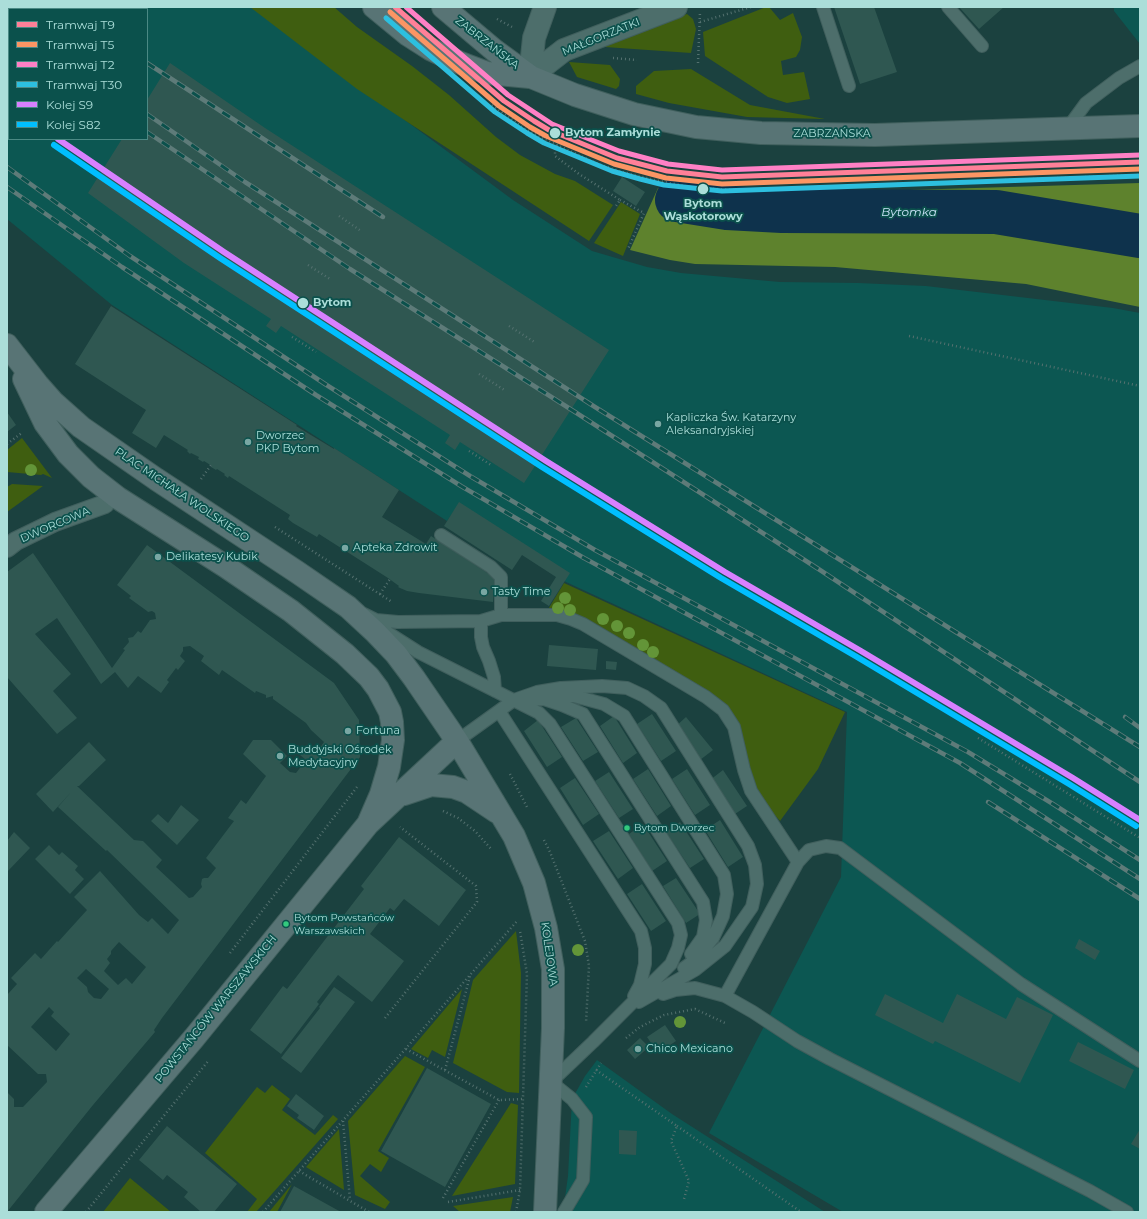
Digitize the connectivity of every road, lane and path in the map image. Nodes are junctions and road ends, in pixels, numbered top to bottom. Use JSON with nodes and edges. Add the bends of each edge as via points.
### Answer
{"nodes":[{"id":1,"x":374,"y":7,"type":"edge"},
{"id":2,"x":443,"y":7,"type":"edge"},
{"id":3,"x":545,"y":7,"type":"edge"},
{"id":4,"x":676,"y":7,"type":"edge"},
{"id":5,"x":700,"y":7,"type":"edge"},
{"id":6,"x":751,"y":7,"type":"edge"},
{"id":7,"x":823,"y":7,"type":"edge"},
{"id":8,"x":948,"y":7,"type":"edge"},
{"id":9,"x":700,"y":22,"type":"junction"},
{"id":10,"x":982,"y":46,"type":"dead end"},
{"id":11,"x":698,"y":63,"type":"dead end"},
{"id":12,"x":1140,"y":66,"type":"edge"},
{"id":13,"x":532,"y":77,"type":"junction"},
{"id":14,"x":849,"y":86,"type":"dead end"},
{"id":15,"x":492,"y":105,"type":"dead end"},
{"id":16,"x":1140,"y":126,"type":"edge"},
{"id":17,"x":1068,"y":129,"type":"junction"},
{"id":18,"x":557,"y":145,"type":"junction"},
{"id":19,"x":1140,"y":175,"type":"edge"},
{"id":20,"x":620,"y":200,"type":"junction"},
{"id":21,"x":616,"y":206,"type":"dead end"},
{"id":22,"x":339,"y":216,"type":"dead end"},
{"id":23,"x":361,"y":231,"type":"dead end"},
{"id":24,"x":628,"y":250,"type":"dead end"},
{"id":25,"x":308,"y":265,"type":"dead end"},
{"id":26,"x":330,"y":279,"type":"dead end"},
{"id":27,"x":509,"y":326,"type":"dead end"},
{"id":28,"x":910,"y":336,"type":"dead end"},
{"id":29,"x":292,"y":337,"type":"dead end"},
{"id":30,"x":536,"y":343,"type":"dead end"},
{"id":31,"x":8,"y":346,"type":"edge"},
{"id":32,"x":316,"y":352,"type":"dead end"},
{"id":33,"x":479,"y":374,"type":"dead end"},
{"id":34,"x":1140,"y":386,"type":"edge"},
{"id":35,"x":506,"y":391,"type":"dead end"},
{"id":36,"x":18,"y":436,"type":"dead end"},
{"id":37,"x":7,"y":444,"type":"edge"},
{"id":38,"x":469,"y":451,"type":"dead end"},
{"id":39,"x":211,"y":465,"type":"dead end"},
{"id":40,"x":491,"y":465,"type":"dead end"},
{"id":41,"x":207,"y":484,"type":"dead end"},
{"id":42,"x":105,"y":504,"type":"dead end"},
{"id":43,"x":274,"y":526,"type":"dead end"},
{"id":44,"x":441,"y":535,"type":"dead end"},
{"id":45,"x":7,"y":548,"type":"edge"},
{"id":46,"x":390,"y":579,"type":"dead end"},
{"id":47,"x":380,"y":594,"type":"junction"},
{"id":48,"x":348,"y":608,"type":"junction"},
{"id":49,"x":500,"y":615,"type":"junction"},
{"id":50,"x":481,"y":621,"type":"junction"},
{"id":51,"x":420,"y":622,"type":"junction"},
{"id":52,"x":495,"y":691,"type":"junction"},
{"id":53,"x":514,"y":700,"type":"junction"},
{"id":54,"x":499,"y":711,"type":"junction"},
{"id":55,"x":978,"y":738,"type":"dead end"},
{"id":56,"x":457,"y":741,"type":"junction"},
{"id":57,"x":358,"y":785,"type":"dead end"},
{"id":58,"x":397,"y":797,"type":"junction"},
{"id":59,"x":442,"y":810,"type":"dead end"},
{"id":60,"x":503,"y":817,"type":"junction"},
{"id":61,"x":403,"y":821,"type":"dead end"},
{"id":62,"x":368,"y":824,"type":"junction"},
{"id":63,"x":1140,"y":838,"type":"edge"},
{"id":64,"x":494,"y":854,"type":"dead end"},
{"id":65,"x":798,"y":862,"type":"junction"},
{"id":66,"x":516,"y":913,"type":"dead end"},
{"id":67,"x":518,"y":920,"type":"junction"},
{"id":68,"x":229,"y":954,"type":"dead end"},
{"id":69,"x":470,"y":976,"type":"junction"},
{"id":70,"x":725,"y":996,"type":"junction"},
{"id":71,"x":626,"y":1009,"type":"junction"},
{"id":72,"x":386,"y":1018,"type":"dead end"},
{"id":73,"x":725,"y":1023,"type":"dead end"},
{"id":74,"x":623,"y":1040,"type":"dead end"},
{"id":75,"x":406,"y":1049,"type":"junction"},
{"id":76,"x":212,"y":1056,"type":"dead end"},
{"id":77,"x":1140,"y":1061,"type":"edge"},
{"id":78,"x":445,"y":1070,"type":"junction"},
{"id":79,"x":596,"y":1070,"type":"dead end"},
{"id":80,"x":551,"y":1082,"type":"junction"},
{"id":81,"x":524,"y":1099,"type":"junction"},
{"id":82,"x":499,"y":1100,"type":"junction"},
{"id":83,"x":343,"y":1121,"type":"junction"},
{"id":84,"x":677,"y":1126,"type":"junction"},
{"id":85,"x":299,"y":1171,"type":"junction"},
{"id":86,"x":520,"y":1190,"type":"junction"},
{"id":87,"x":443,"y":1198,"type":"dead end"},
{"id":88,"x":684,"y":1199,"type":"dead end"},
{"id":89,"x":350,"y":1201,"type":"junction"},
{"id":90,"x":448,"y":1202,"type":"dead end"},
{"id":91,"x":46,"y":1212,"type":"edge"},
{"id":92,"x":86,"y":1212,"type":"edge"},
{"id":93,"x":263,"y":1212,"type":"edge"},
{"id":94,"x":369,"y":1212,"type":"edge"},
{"id":95,"x":516,"y":1212,"type":"edge"},
{"id":96,"x":545,"y":1212,"type":"edge"},
{"id":97,"x":564,"y":1212,"type":"edge"},
{"id":98,"x":802,"y":1212,"type":"edge"},
{"id":99,"x":1127,"y":1212,"type":"edge"}],
"edges":[{"from":1,"to":13,"type":"main road","name":"ZABRZAŃSKA","via":[[408,35],[458,62],[487,73]]},
{"from":2,"to":13,"type":"main road","name":"ZABRZAŃSKA","via":[[494,50]]},
{"from":3,"to":13,"type":"street","via":[[534,38]]},
{"from":4,"to":13,"type":"street","name":"MAŁGORZATKI","via":[[564,50]]},
{"from":5,"to":9,"type":"path"},
{"from":6,"to":9,"type":"path"},
{"from":7,"to":14,"type":"lane"},
{"from":8,"to":10,"type":"lane"},
{"from":9,"to":11,"type":"path"},
{"from":12,"to":17,"type":"lane","via":[[1086,104]]},
{"from":13,"to":17,"type":"main road","name":"ZABRZAŃSKA","via":[[575,95],[634,114],[734,132],[875,134]]},
{"from":15,"to":18,"type":"path","via":[[525,129]]},
{"from":16,"to":17,"type":"main road","name":"ZABRZAŃSKA"},
{"from":18,"to":19,"type":"path","via":[[622,172],[676,185],[716,189]]},
{"from":18,"to":20,"type":"path","via":[[555,156]]},
{"from":20,"to":21,"type":"path"},
{"from":20,"to":24,"type":"path","via":[[644,213]]},
{"from":22,"to":23,"type":"path"},
{"from":25,"to":26,"type":"path"},
{"from":27,"to":30,"type":"path"},
{"from":28,"to":34,"type":"path"},
{"from":29,"to":32,"type":"path"},
{"from":31,"to":48,"type":"main road","name":"PLAC MICHAŁA WOLSKIEGO","via":[[48,396],[81,426]]},
{"from":31,"to":62,"type":"main road","name":"PLAC MICHAŁA WOLSKIEGO","via":[[45,423],[68,454],[91,477],[118,498],[226,566],[291,611],[346,654],[369,677],[390,712],[394,740],[381,794]]},
{"from":33,"to":35,"type":"path"},
{"from":36,"to":37,"type":"path"},
{"from":38,"to":40,"type":"path"},
{"from":39,"to":41,"type":"path","via":[[201,479]]},
{"from":42,"to":45,"type":"street","name":"DWORCOWA","via":[[55,522]]},
{"from":43,"to":47,"type":"path"},
{"from":44,"to":49,"type":"lane","via":[[491,567],[501,577]]},
{"from":46,"to":47,"type":"path"},
{"from":47,"to":51,"type":"path"},
{"from":48,"to":51,"type":"lane","via":[[376,620]]},
{"from":48,"to":52,"type":"lane","via":[[418,652]]},
{"from":48,"to":56,"type":"main road","name":"PLAC MICHAŁA WOLSKIEGO","via":[[396,654]]},
{"from":49,"to":50,"type":"lane"},
{"from":49,"to":65,"type":"lane","via":[[557,616],[577,621],[706,697],[723,710],[734,727],[751,791]]},
{"from":50,"to":51,"type":"lane"},
{"from":50,"to":52,"type":"lane","via":[[483,647],[494,677]]},
{"from":52,"to":53,"type":"lane"},
{"from":53,"to":54,"type":"lane"},
{"from":53,"to":71,"type":"lane","via":[[539,712],[550,724],[678,923],[681,935],[671,964]]},
{"from":53,"to":71,"type":"lane","via":[[544,699],[582,714],[703,902],[706,920],[703,937],[690,955]]},
{"from":53,"to":71,"type":"lane","via":[[547,694],[574,696],[604,704],[624,716],[724,875],[727,894],[723,916],[713,938],[695,960]]},
{"from":53,"to":71,"type":"lane","via":[[537,692],[561,688],[602,686],[627,688],[644,696],[661,708],[748,846],[755,865],[757,884],[752,908],[725,946],[695,970]]},
{"from":54,"to":56,"type":"lane"},
{"from":54,"to":71,"type":"lane","via":[[641,931],[645,964],[640,985]]},
{"from":55,"to":63,"type":"path"},
{"from":56,"to":58,"type":"main road","name":"POWSTAŃCÓW WARSZAWSKICH"},
{"from":56,"to":60,"type":"main road","name":"KOLEJOWA"},
{"from":57,"to":68,"type":"path"},
{"from":58,"to":60,"type":"main road","via":[[431,785],[453,787],[467,792]]},
{"from":58,"to":62,"type":"main road","name":"POWSTAŃCÓW WARSZAWSKICH"},
{"from":59,"to":64,"type":"path","via":[[475,831]]},
{"from":60,"to":80,"type":"main road","name":"KOLEJOWA","via":[[534,883],[547,935],[554,984]]},
{"from":61,"to":72,"type":"path","via":[[398,825],[476,886],[477,902]]},
{"from":62,"to":91,"type":"main road","name":"POWSTAŃCÓW WARSZAWSKICH","via":[[194,1038]]},
{"from":65,"to":70,"type":"lane"},
{"from":65,"to":77,"type":"lane","via":[[809,850],[826,846],[840,848],[1021,984]]},
{"from":66,"to":67,"type":"path"},
{"from":67,"to":69,"type":"path"},
{"from":67,"to":81,"type":"path","via":[[527,974]]},
{"from":69,"to":75,"type":"path"},
{"from":69,"to":78,"type":"path"},
{"from":70,"to":71,"type":"lane","via":[[695,988],[675,990]]},
{"from":70,"to":99,"type":"lane","via":[[830,1059]]},
{"from":71,"to":80,"type":"lane"},
{"from":73,"to":74,"type":"path","via":[[695,1009],[664,1015],[640,1027]]},
{"from":75,"to":78,"type":"path"},
{"from":75,"to":83,"type":"path"},
{"from":76,"to":92,"type":"path"},
{"from":78,"to":82,"type":"path"},
{"from":79,"to":84,"type":"path"},
{"from":80,"to":96,"type":"main road","name":"KOLEJOWA"},
{"from":80,"to":97,"type":"lane","via":[[572,1099],[586,1117],[583,1180]]},
{"from":81,"to":82,"type":"path"},
{"from":81,"to":86,"type":"path"},
{"from":82,"to":87,"type":"path"},
{"from":83,"to":85,"type":"path"},
{"from":83,"to":89,"type":"path"},
{"from":84,"to":88,"type":"path","via":[[671,1141],[689,1182]]},
{"from":84,"to":98,"type":"path"},
{"from":85,"to":89,"type":"path"},
{"from":85,"to":93,"type":"path"},
{"from":86,"to":90,"type":"path"},
{"from":86,"to":95,"type":"path"},
{"from":89,"to":94,"type":"path"}]}
